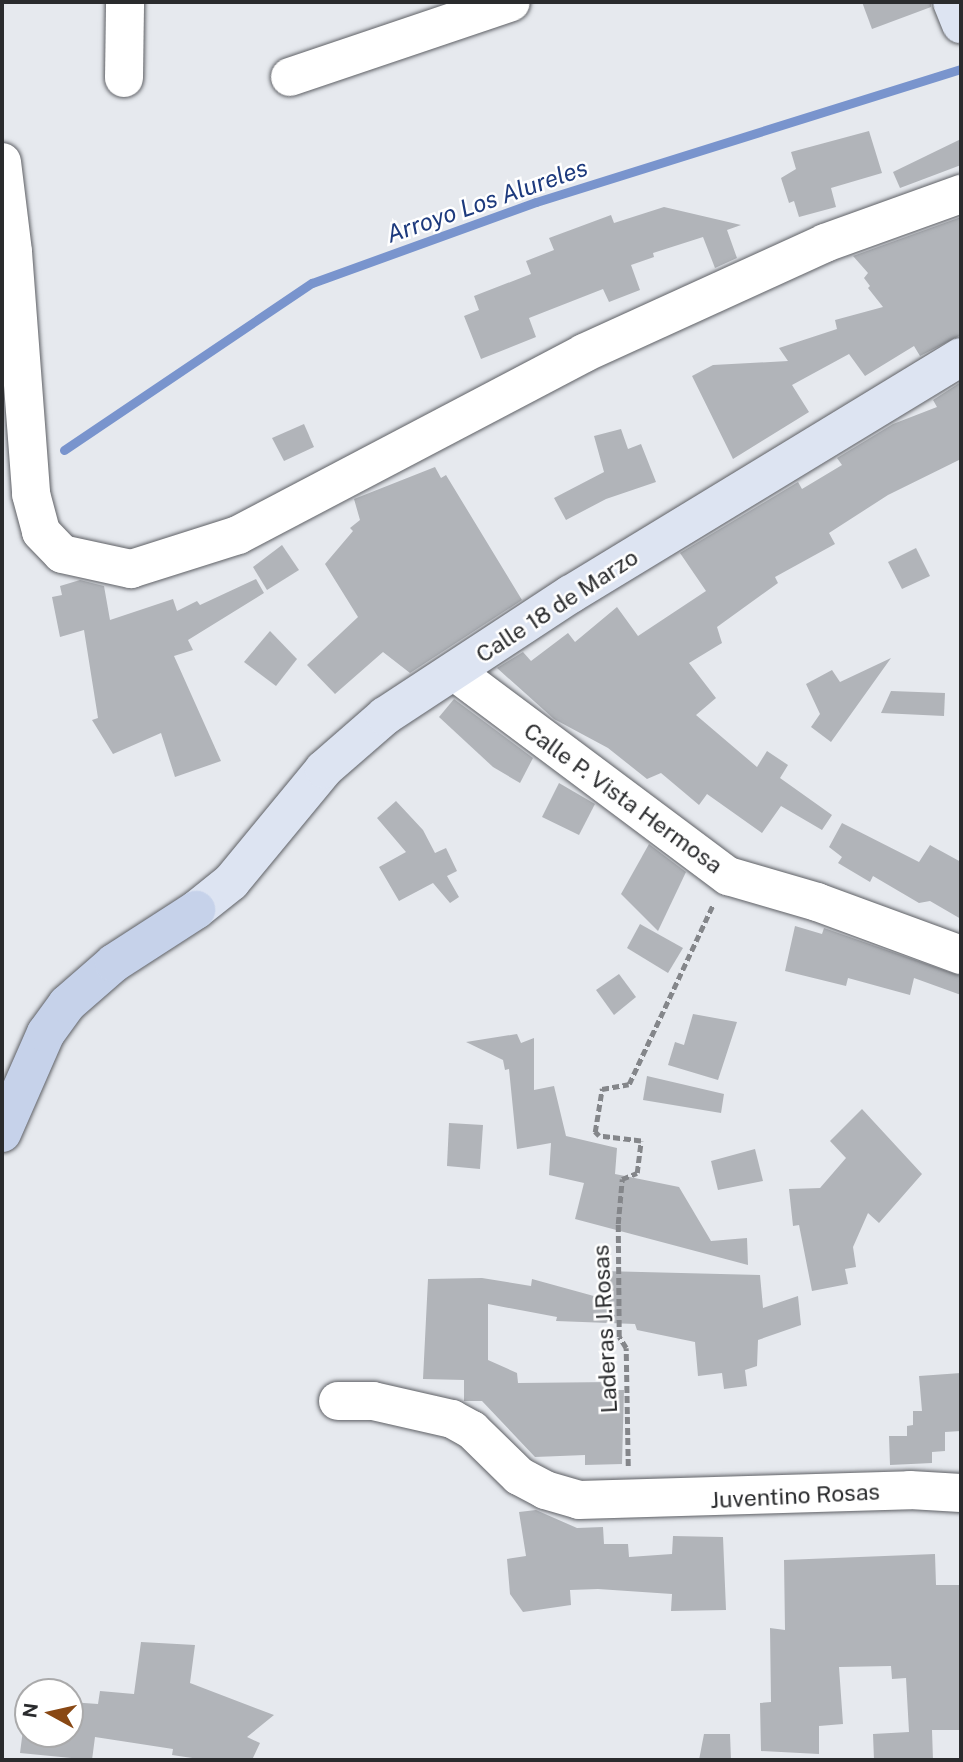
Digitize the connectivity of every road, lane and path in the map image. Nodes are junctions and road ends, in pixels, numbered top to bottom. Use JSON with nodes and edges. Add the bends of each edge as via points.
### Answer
{"nodes":[{"id":1,"x":125,"y":2,"type":"edge"},
{"id":2,"x":511,"y":2,"type":"edge"},
{"id":3,"x":952,"y":2,"type":"edge"},
{"id":4,"x":961,"y":24,"type":"edge"},
{"id":5,"x":124,"y":78,"type":"dead end"},
{"id":6,"x":290,"y":78,"type":"dead end"},
{"id":7,"x":2,"y":162,"type":"edge"},
{"id":8,"x":961,"y":194,"type":"edge"},
{"id":9,"x":961,"y":357,"type":"edge"},
{"id":10,"x":455,"y":672,"type":"junction"},
{"id":11,"x":728,"y":876,"type":"junction"},
{"id":12,"x":196,"y":909,"type":"joint"},
{"id":13,"x":961,"y":955,"type":"edge"},
{"id":14,"x":2,"y":1133,"type":"edge"},
{"id":15,"x":338,"y":1401,"type":"dead end"},
{"id":16,"x":961,"y":1493,"type":"edge"},
{"id":17,"x":629,"y":1502,"type":"junction"}],
"edges":[{"from":1,"to":5,"type":"street"},
{"from":2,"to":6,"type":"street"},
{"from":3,"to":4,"type":"main road"},
{"from":7,"to":8,"type":"street","via":[[15,266],[31,494],[41,532],[62,554],[131,569],[238,535],[584,353],[825,243]]},
{"from":9,"to":10,"type":"main road","name":"Calle 18 de Marzo","via":[[570,594]]},
{"from":10,"to":11,"type":"street","name":"Calle P. Vista Hermosa"},
{"from":10,"to":12,"type":"main road","name":"Calle 18 de Marzo","via":[[354,741],[231,882]]},
{"from":11,"to":13,"type":"street","name":"Calle P. Vista Hermosa","via":[[817,902]]},
{"from":11,"to":17,"type":"path","name":"Laderas J.Rosas","via":[[629,1084],[602,1089],[596,1134],[641,1141],[637,1173],[622,1179],[618,1224]]},
{"from":12,"to":14,"type":"highway","via":[[104,971],[66,1004],[46,1033]]},
{"from":15,"to":17,"type":"street","name":"Juventino Rosas","via":[[384,1402],[452,1419],[472,1430],[519,1476],[545,1490],[579,1500]]},
{"from":16,"to":17,"type":"street","name":"Juventino Rosas","via":[[910,1490]]}]}
